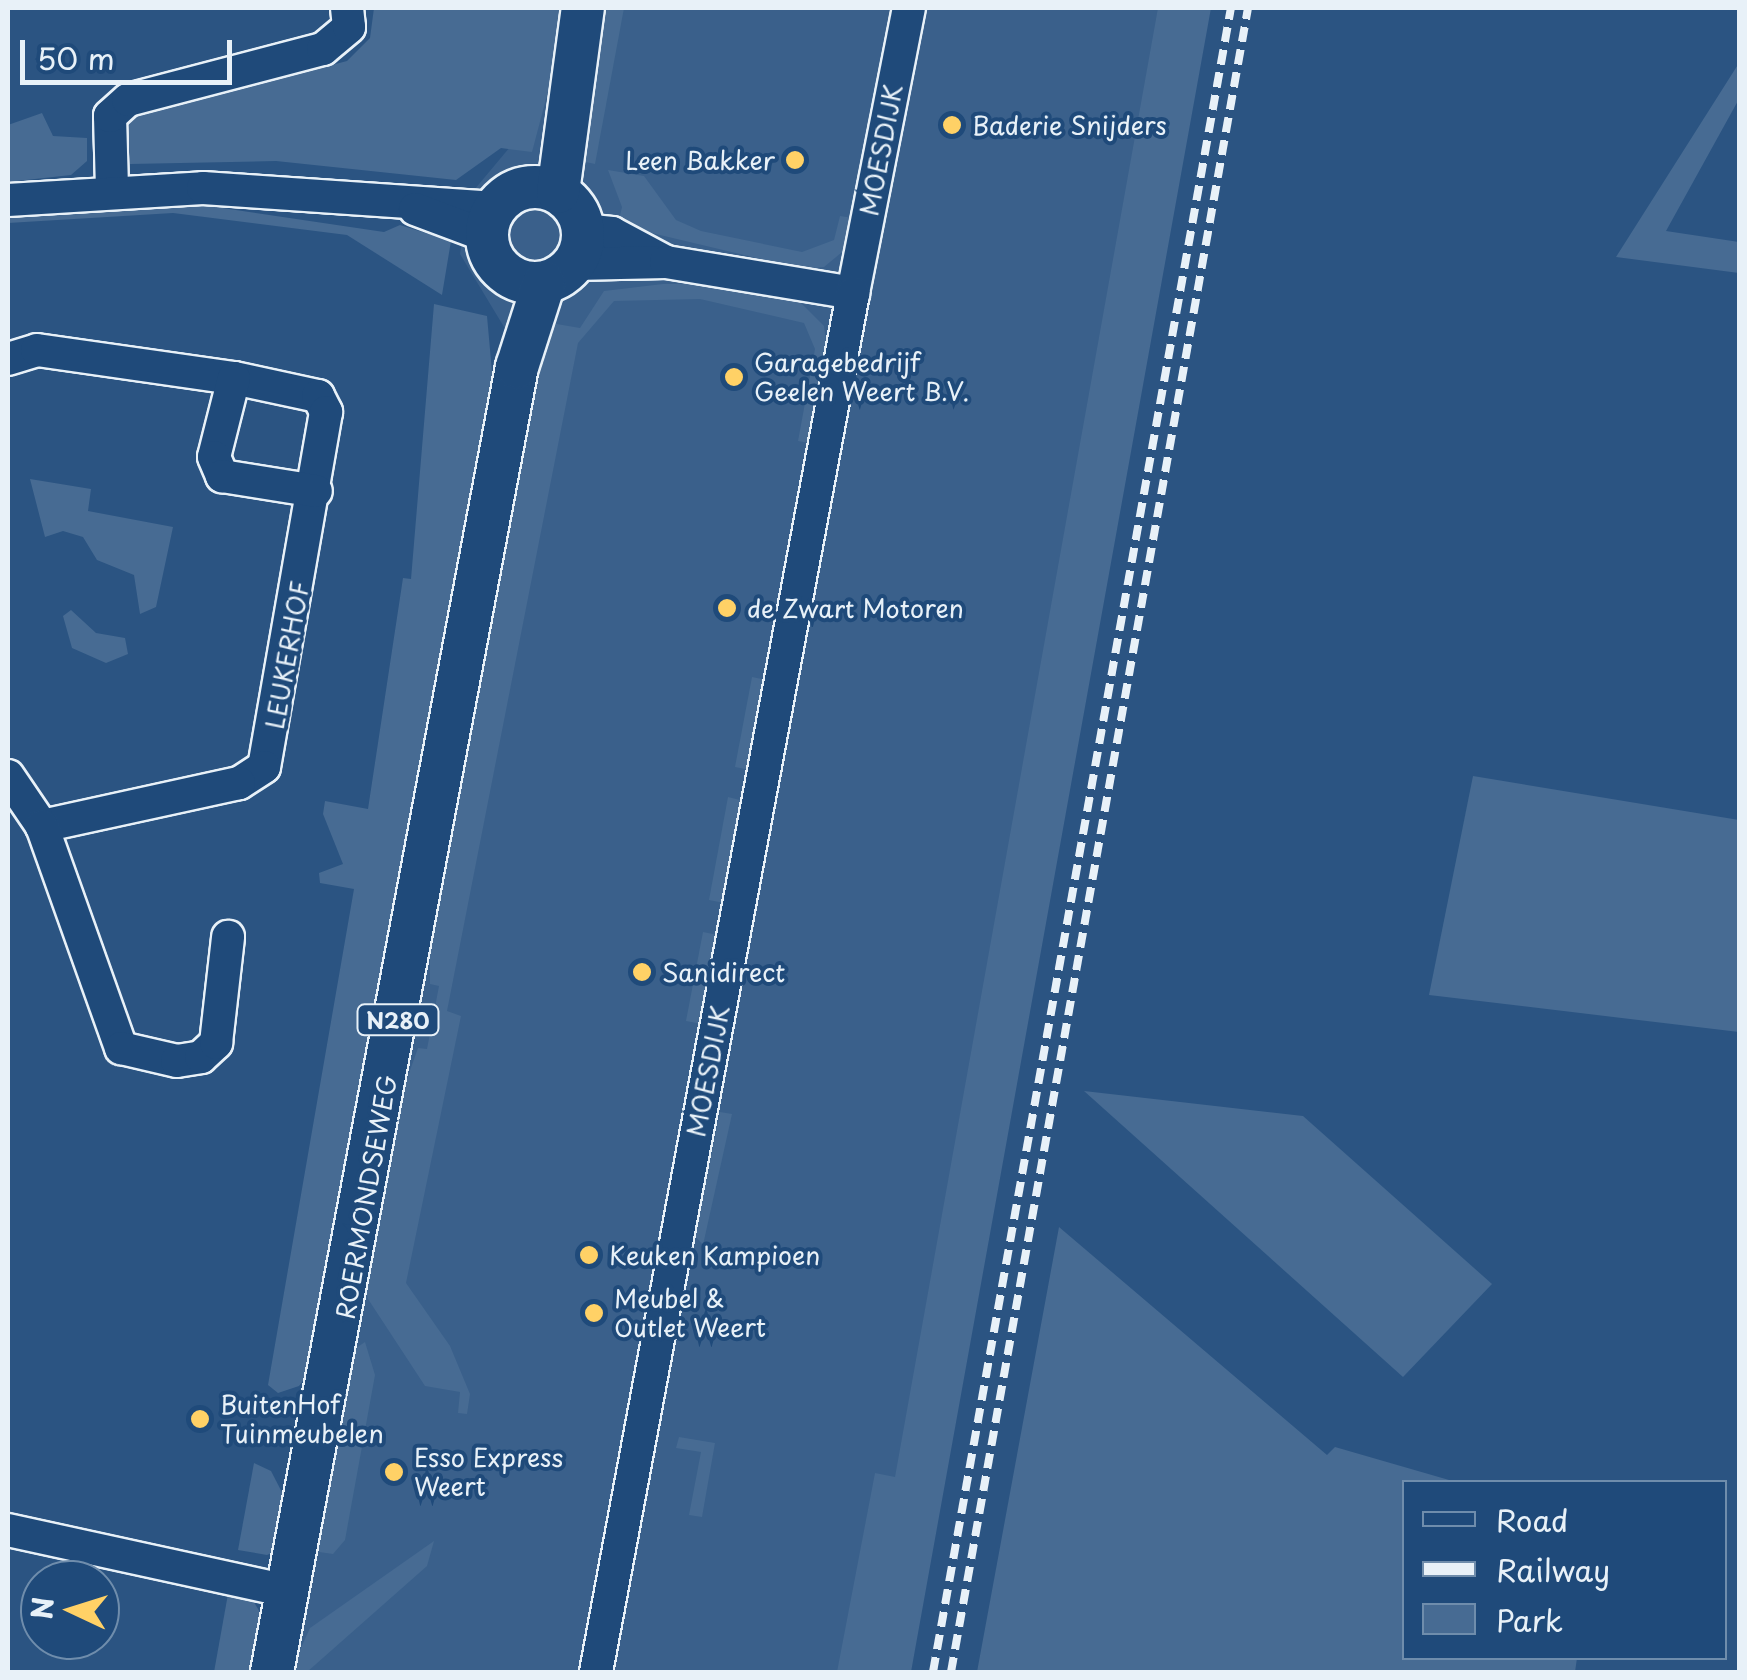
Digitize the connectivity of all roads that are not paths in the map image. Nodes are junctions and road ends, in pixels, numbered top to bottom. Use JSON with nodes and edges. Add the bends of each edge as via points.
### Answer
{"nodes":[{"id":1,"x":346,"y":8,"type":"edge"},
{"id":2,"x":584,"y":8,"type":"edge"},
{"id":3,"x":908,"y":8,"type":"edge"},
{"id":4,"x":112,"y":188,"type":"junction"},
{"id":5,"x":8,"y":200,"type":"edge"},
{"id":6,"x":518,"y":206,"type":"junction"},
{"id":7,"x":553,"y":264,"type":"junction"},
{"id":8,"x":854,"y":292,"type":"junction"},
{"id":9,"x":8,"y":359,"type":"edge"},
{"id":10,"x":234,"y":378,"type":"junction"},
{"id":11,"x":316,"y":491,"type":"junction"},
{"id":12,"x":8,"y":776,"type":"edge"},
{"id":13,"x":42,"y":826,"type":"junction"},
{"id":14,"x":228,"y":937,"type":"dead end"},
{"id":15,"x":8,"y":1530,"type":"edge"},
{"id":16,"x":288,"y":1591,"type":"junction"},
{"id":17,"x":272,"y":1672,"type":"edge"},
{"id":18,"x":596,"y":1672,"type":"edge"}],
"edges":[{"from":1,"to":4,"type":"street","via":[[348,26],[323,48],[128,100],[110,116]]},
{"from":2,"to":6,"type":"main road","via":[[564,110]]},
{"from":3,"to":8,"type":"street","name":"MOESDIJK"},
{"from":4,"to":5,"type":"street"},
{"from":4,"to":6,"type":"street","via":[[299,192],[411,207]]},
{"from":6,"to":7,"type":"main road"},
{"from":6,"to":7,"type":"main road","via":[[496,262]]},
{"from":7,"to":8,"type":"street","via":[[666,262]]},
{"from":7,"to":16,"type":"main road","name":"ROERMONDSEWEG","number":"N280","via":[[516,366]]},
{"from":8,"to":18,"type":"street","name":"MOESDIJK"},
{"from":9,"to":10,"type":"street","name":"LEUKERHOF","via":[[37,350]]},
{"from":10,"to":11,"type":"street","name":"LEUKERHOF","via":[[318,396],[326,412]]},
{"from":10,"to":11,"type":"street","via":[[214,457],[222,476]]},
{"from":11,"to":13,"type":"street","name":"LEUKERHOF","via":[[264,767],[239,783]]},
{"from":12,"to":13,"type":"street"},
{"from":13,"to":14,"type":"street","via":[[121,1048],[177,1061],[201,1057],[216,1043]]},
{"from":15,"to":16,"type":"street"},
{"from":16,"to":17,"type":"main road","name":"ROERMONDSEWEG","number":"N280"}]}
